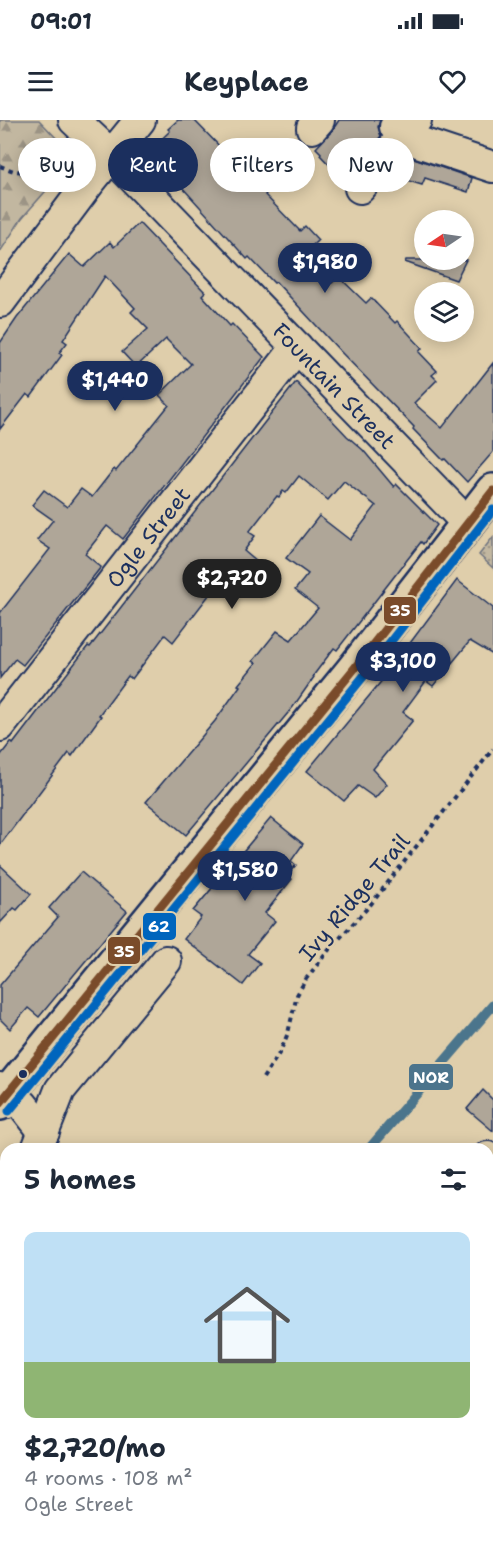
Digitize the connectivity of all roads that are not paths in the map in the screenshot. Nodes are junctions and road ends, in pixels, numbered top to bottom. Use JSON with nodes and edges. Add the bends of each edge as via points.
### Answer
{"nodes":[{"id":1,"x":140,"y":120,"type":"edge"},
{"id":2,"x":405,"y":127,"type":"edge"},
{"id":3,"x":68,"y":131,"type":"edge"},
{"id":4,"x":125,"y":138,"type":"edge"},
{"id":5,"x":108,"y":153,"type":"edge"},
{"id":6,"x":108,"y":159,"type":"edge"},
{"id":7,"x":493,"y":167,"type":"edge"},
{"id":8,"x":147,"y":192,"type":"edge"},
{"id":9,"x":0,"y":302,"type":"edge"},
{"id":10,"x":297,"y":347,"type":"junction"},
{"id":11,"x":493,"y":491,"type":"edge"},
{"id":12,"x":468,"y":524,"type":"junction"},
{"id":13,"x":0,"y":726,"type":"edge"},
{"id":14,"x":166,"y":961,"type":"dead end"},
{"id":15,"x":3,"y":1095,"type":"edge"},
{"id":16,"x":40,"y":1140,"type":"edge"}],
"edges":[{"from":1,"to":4,"type":"street"},
{"from":2,"to":7,"type":"street","via":[[418,142]]},
{"from":3,"to":5,"type":"street","name":"Fountain Street"},
{"from":6,"to":9,"type":"street"},
{"from":8,"to":10,"type":"street","name":"Fountain Street"},
{"from":10,"to":12,"type":"street","name":"Fountain Street"},
{"from":10,"to":13,"type":"street","name":"Ogle Street"},
{"from":11,"to":12,"type":"main road"},
{"from":12,"to":15,"type":"main road","via":[[354,669]]},
{"from":14,"to":16,"type":"street","via":[[60,1090]]},
{"from":15,"to":16,"type":"street","via":[[32,1115]]}]}
